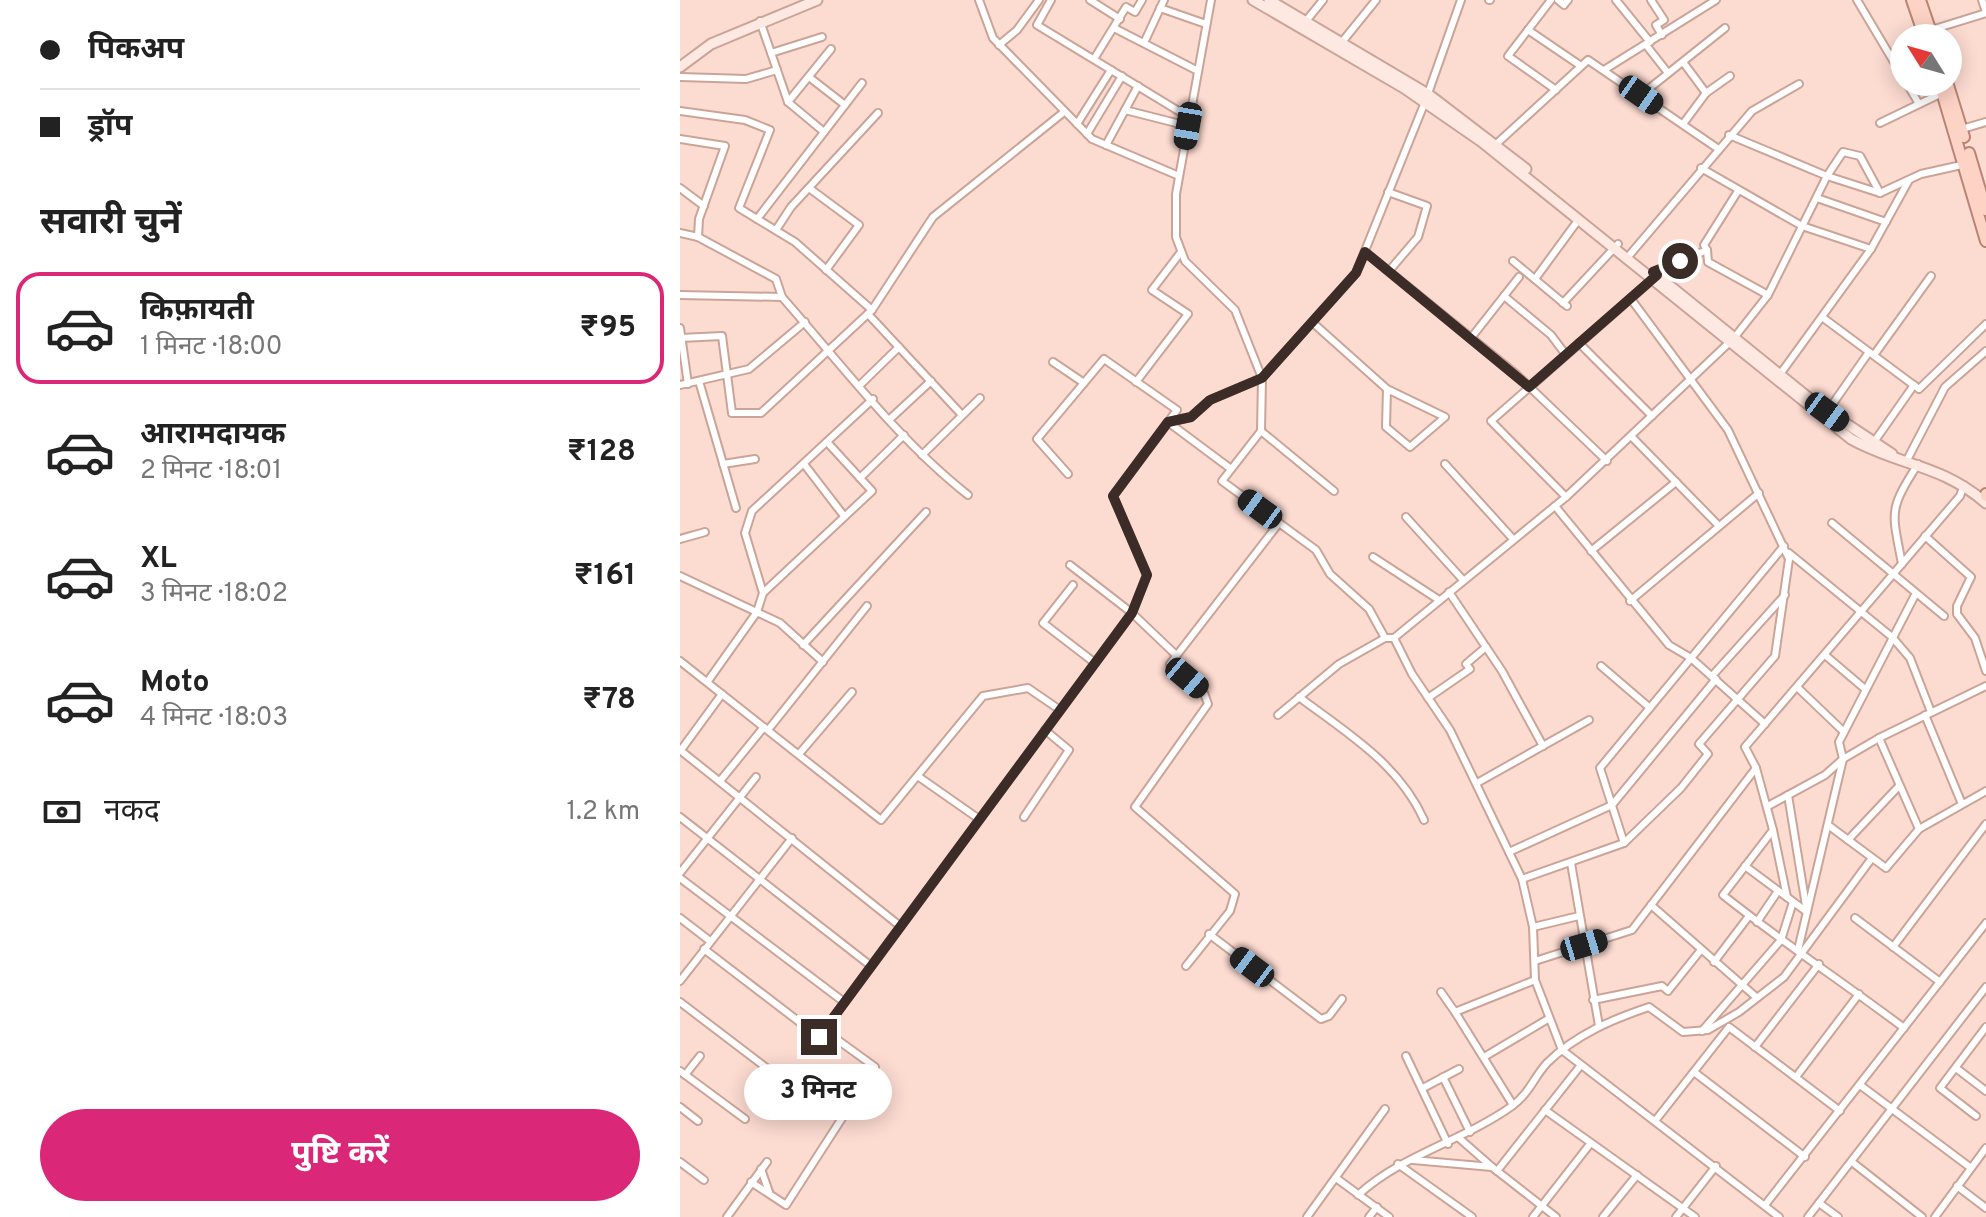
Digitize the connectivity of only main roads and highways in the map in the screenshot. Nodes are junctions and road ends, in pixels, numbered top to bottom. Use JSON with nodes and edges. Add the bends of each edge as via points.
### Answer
{"nodes":[{"id":1,"x":817,"y":0,"type":"edge"},
{"id":2,"x":1253,"y":0,"type":"edge"},
{"id":3,"x":1912,"y":0,"type":"edge"},
{"id":4,"x":1920,"y":0,"type":"edge"},
{"id":5,"x":1267,"y":2,"type":"edge"},
{"id":6,"x":1923,"y":24,"type":"edge"},
{"id":7,"x":1925,"y":24,"type":"edge"},
{"id":8,"x":680,"y":67,"type":"edge"},
{"id":9,"x":1947,"y":96,"type":"edge"},
{"id":10,"x":1948,"y":96,"type":"edge"},
{"id":11,"x":1426,"y":98,"type":"junction"},
{"id":12,"x":1493,"y":147,"type":"junction"},
{"id":13,"x":1969,"y":163,"type":"junction"},
{"id":14,"x":1986,"y":210,"type":"edge"},
{"id":15,"x":1986,"y":241,"type":"edge"},
{"id":16,"x":1616,"y":246,"type":"junction"},
{"id":17,"x":1778,"y":378,"type":"junction"},
{"id":18,"x":1895,"y":456,"type":"junction"},
{"id":19,"x":1964,"y":484,"type":"junction"},
{"id":20,"x":1986,"y":493,"type":"edge"},
{"id":21,"x":1986,"y":503,"type":"edge"}],
"edges":[{"from":1,"to":8,"type":"main road","via":[[711,44]]},
{"from":2,"to":5,"type":"main road"},
{"from":3,"to":6,"type":"main road"},
{"from":4,"to":7,"type":"main road"},
{"from":5,"to":11,"type":"main road"},
{"from":5,"to":11,"type":"main road","via":[[1342,42]]},
{"from":9,"to":13,"type":"main road"},
{"from":10,"to":13,"type":"main road"},
{"from":11,"to":12,"type":"main road"},
{"from":12,"to":16,"type":"main road"},
{"from":12,"to":16,"type":"main road"},
{"from":13,"to":14,"type":"main road"},
{"from":13,"to":15,"type":"main road"},
{"from":16,"to":17,"type":"main road"},
{"from":17,"to":18,"type":"main road"},
{"from":17,"to":18,"type":"main road","via":[[1851,439],[1877,454]]},
{"from":18,"to":19,"type":"main road"},
{"from":19,"to":20,"type":"main road"},
{"from":19,"to":21,"type":"main road"}]}
